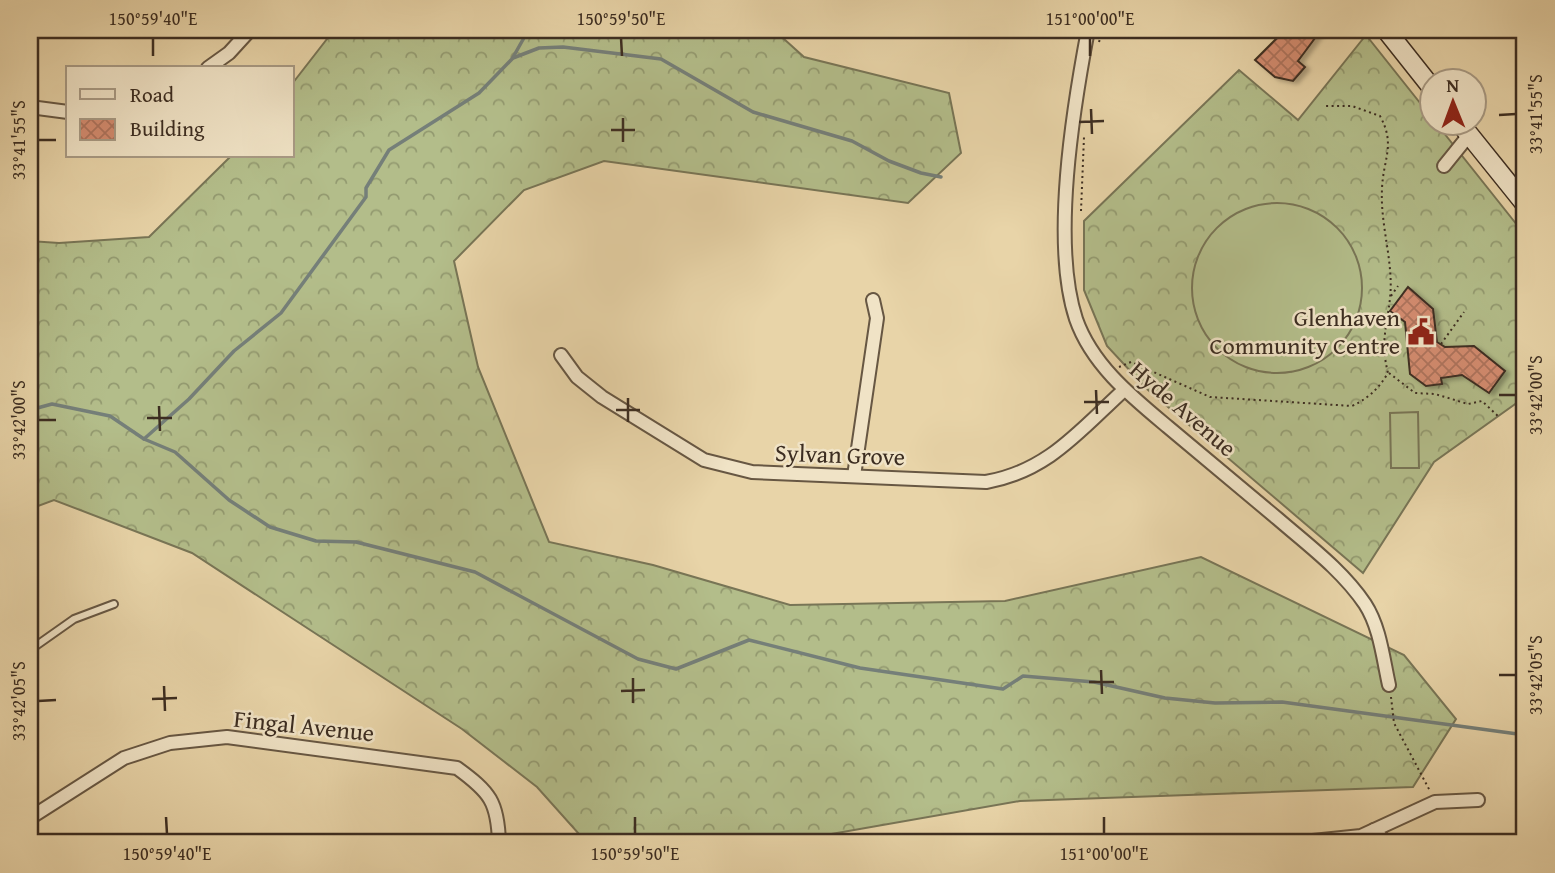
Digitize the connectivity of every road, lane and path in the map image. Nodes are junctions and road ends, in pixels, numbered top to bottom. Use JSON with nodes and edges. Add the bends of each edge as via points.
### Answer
{"nodes":[{"id":1,"x":250,"y":30,"type":"edge"},
{"id":2,"x":1088,"y":30,"type":"edge"},
{"id":3,"x":1103,"y":30,"type":"edge"},
{"id":4,"x":1386,"y":30,"type":"edge"},
{"id":5,"x":1097,"y":51,"type":"dead end"},
{"id":6,"x":211,"y":66,"type":"edge"},
{"id":7,"x":1418,"y":70,"type":"edge"},
{"id":8,"x":1325,"y":106,"type":"dead end"},
{"id":9,"x":30,"y":107,"type":"edge"},
{"id":10,"x":66,"y":112,"type":"edge"},
{"id":11,"x":1085,"y":125,"type":"dead end"},
{"id":12,"x":1460,"y":136,"type":"edge"},
{"id":13,"x":1470,"y":136,"type":"edge"},
{"id":14,"x":1444,"y":166,"type":"dead end"},
{"id":15,"x":1525,"y":205,"type":"edge"},
{"id":16,"x":1081,"y":211,"type":"dead end"},
{"id":17,"x":1398,"y":286,"type":"dead end"},
{"id":18,"x":1390,"y":297,"type":"junction"},
{"id":19,"x":873,"y":300,"type":"dead end"},
{"id":20,"x":1464,"y":312,"type":"dead end"},
{"id":21,"x":1441,"y":344,"type":"dead end"},
{"id":22,"x":561,"y":355,"type":"dead end"},
{"id":23,"x":1108,"y":371,"type":"junction"},
{"id":24,"x":1388,"y":373,"type":"junction"},
{"id":25,"x":1124,"y":390,"type":"junction"},
{"id":26,"x":1500,"y":418,"type":"dead end"},
{"id":27,"x":854,"y":476,"type":"junction"},
{"id":28,"x":114,"y":604,"type":"dead end"},
{"id":29,"x":30,"y":650,"type":"edge"},
{"id":30,"x":1389,"y":685,"type":"dead end"},
{"id":31,"x":1391,"y":703,"type":"dead end"},
{"id":32,"x":1478,"y":800,"type":"dead end"},
{"id":33,"x":1435,"y":802,"type":"junction"},
{"id":34,"x":30,"y":818,"type":"edge"},
{"id":35,"x":1374,"y":830,"type":"junction"},
{"id":36,"x":499,"y":843,"type":"edge"},
{"id":37,"x":1293,"y":843,"type":"edge"},
{"id":38,"x":1387,"y":843,"type":"edge"}],
"edges":[{"from":1,"to":6,"type":"street"},
{"from":2,"to":23,"type":"street","name":"Hyde Avenue","via":[[1075,97],[1065,243],[1068,289],[1077,321]]},
{"from":3,"to":5,"type":"path"},
{"from":4,"to":7,"type":"main road"},
{"from":8,"to":18,"type":"path","via":[[1352,106],[1380,116],[1388,131],[1381,193]]},
{"from":9,"to":10,"type":"street"},
{"from":11,"to":16,"type":"path"},
{"from":12,"to":14,"type":"street"},
{"from":13,"to":15,"type":"main road"},
{"from":17,"to":18,"type":"path"},
{"from":18,"to":24,"type":"path","via":[[1382,350]]},
{"from":19,"to":27,"type":"street","via":[[877,318]]},
{"from":20,"to":21,"type":"path"},
{"from":22,"to":27,"type":"street","name":"Sylvan Grove","via":[[577,377],[602,397],[704,460],[752,472]]},
{"from":23,"to":24,"type":"path","via":[[1131,362],[1210,397],[1338,406],[1364,401]]},
{"from":23,"to":25,"type":"street","name":"Hyde Avenue"},
{"from":24,"to":26,"type":"path","via":[[1415,393],[1468,404],[1482,401]]},
{"from":25,"to":27,"type":"street","name":"Sylvan Grove","via":[[1045,462],[1012,477],[986,482]]},
{"from":25,"to":30,"type":"street","name":"Hyde Avenue","via":[[1335,568],[1366,605],[1378,634]]},
{"from":28,"to":29,"type":"lane","via":[[74,619]]},
{"from":31,"to":33,"type":"path","via":[[1394,723]]},
{"from":32,"to":33,"type":"street"},
{"from":33,"to":35,"type":"street"},
{"from":34,"to":36,"type":"street","name":"Fingal Avenue","via":[[124,758],[170,743],[227,737],[457,768],[479,784],[498,812]]},
{"from":35,"to":37,"type":"street","via":[[1330,841]]},
{"from":35,"to":38,"type":"street"}]}
